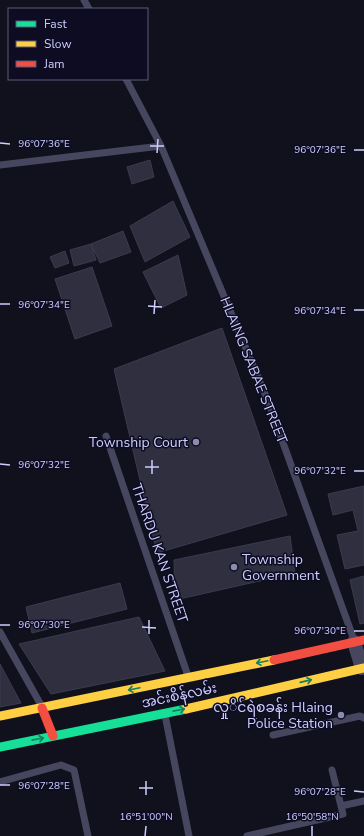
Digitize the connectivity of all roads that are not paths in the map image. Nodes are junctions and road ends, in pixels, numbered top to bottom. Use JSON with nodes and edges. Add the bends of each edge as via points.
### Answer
{"nodes":[{"id":1,"x":127,"y":80,"type":"edge"},
{"id":2,"x":161,"y":146,"type":"junction"},
{"id":3,"x":0,"y":165,"type":"edge"},
{"id":4,"x":106,"y":436,"type":"dead end"},
{"id":5,"x":0,"y":632,"type":"edge"},
{"id":6,"x":359,"y":641,"type":"edge"},
{"id":7,"x":363,"y":668,"type":"edge"},
{"id":8,"x":189,"y":681,"type":"junction"},
{"id":9,"x":42,"y":708,"type":"junction"},
{"id":10,"x":164,"y":713,"type":"junction"},
{"id":11,"x":0,"y":716,"type":"edge"},
{"id":12,"x":364,"y":718,"type":"edge"},
{"id":13,"x":273,"y":735,"type":"dead end"},
{"id":14,"x":53,"y":736,"type":"junction"},
{"id":15,"x":0,"y":746,"type":"edge"},
{"id":16,"x":332,"y":770,"type":"dead end"},
{"id":17,"x":0,"y":782,"type":"edge"},
{"id":18,"x":364,"y":801,"type":"edge"},
{"id":19,"x":341,"y":806,"type":"junction"},
{"id":20,"x":88,"y":836,"type":"edge"},
{"id":21,"x":189,"y":836,"type":"edge"},
{"id":22,"x":246,"y":836,"type":"edge"}],
"edges":[{"from":1,"to":2,"type":"lane","name":"HLAING SABAE STREET"},
{"from":2,"to":3,"type":"lane"},
{"from":2,"to":6,"type":"lane","name":"HLAING SABAE STREET","via":[[268,401]]},
{"from":4,"to":8,"type":"lane","name":"THARDU KAN STREET"},
{"from":5,"to":9,"type":"lane"},
{"from":6,"to":7,"type":"street","name":"HLAING SABAE STREET"},
{"from":6,"to":8,"type":"main road","name":"အင်းစိန်လမ်း","one_way":true},
{"from":10,"to":7,"type":"main road","name":"အင်းစိန်လမ်း","one_way":true,"via":[[193,703]]},
{"from":8,"to":9,"type":"main road","name":"အင်းစိန်လမ်း","one_way":true},
{"from":9,"to":11,"type":"main road","name":"အင်းစိန်လမ်း"},
{"from":9,"to":14,"type":"main road"},
{"from":10,"to":14,"type":"main road","name":"အင်းစိန်လမ်း"},
{"from":10,"to":21,"type":"lane"},
{"from":12,"to":13,"type":"lane","via":[[360,716]]},
{"from":15,"to":14,"type":"main road","name":"အင်းစိန်လမ်း","one_way":true},
{"from":16,"to":19,"type":"lane"},
{"from":17,"to":20,"type":"lane","via":[[61,765],[74,770]]},
{"from":18,"to":19,"type":"lane"},
{"from":19,"to":22,"type":"lane","via":[[341,815]]}]}
